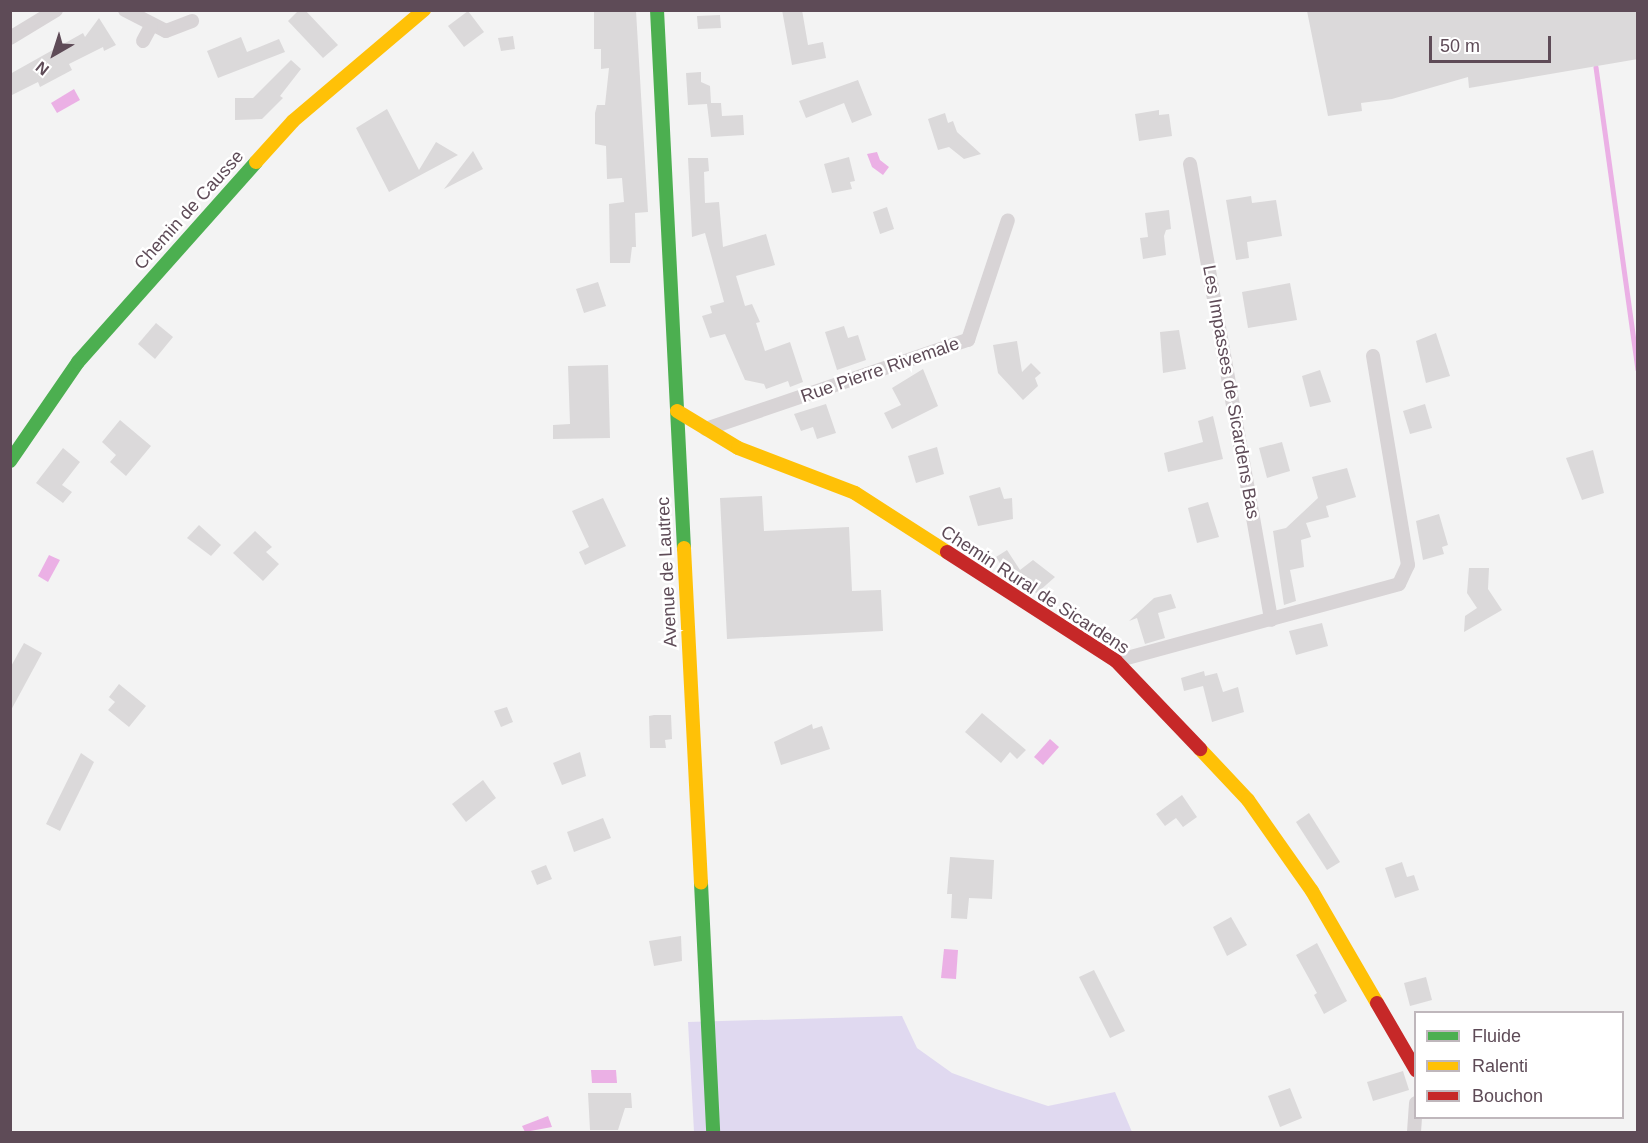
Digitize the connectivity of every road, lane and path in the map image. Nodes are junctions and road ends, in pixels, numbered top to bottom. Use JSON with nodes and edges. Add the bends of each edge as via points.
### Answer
{"nodes":[{"id":1,"x":125,"y":10,"type":"edge"},
{"id":2,"x":424,"y":10,"type":"edge"},
{"id":3,"x":657,"y":10,"type":"edge"},
{"id":4,"x":53,"y":11,"type":"edge"},
{"id":5,"x":192,"y":21,"type":"dead end"},
{"id":6,"x":151,"y":26,"type":"junction"},
{"id":7,"x":10,"y":38,"type":"edge"},
{"id":8,"x":143,"y":41,"type":"dead end"},
{"id":9,"x":1190,"y":164,"type":"dead end"},
{"id":10,"x":1008,"y":220,"type":"dead end"},
{"id":11,"x":1373,"y":356,"type":"dead end"},
{"id":12,"x":677,"y":411,"type":"junction"},
{"id":13,"x":706,"y":429,"type":"junction"},
{"id":14,"x":10,"y":460,"type":"edge"},
{"id":15,"x":1271,"y":620,"type":"junction"},
{"id":16,"x":1116,"y":661,"type":"junction"},
{"id":17,"x":1414,"y":1067,"type":"edge"},
{"id":18,"x":713,"y":1132,"type":"edge"}],
"edges":[{"from":1,"to":6,"type":"street"},
{"from":2,"to":14,"type":"street","name":"Chemin de Causse","via":[[293,121],[78,362]]},
{"from":3,"to":12,"type":"street","name":"Avenue de Lautrec"},
{"from":4,"to":7,"type":"street"},
{"from":5,"to":6,"type":"street","via":[[166,31]]},
{"from":6,"to":8,"type":"street"},
{"from":9,"to":15,"type":"street","name":"Les Impasses de Sicardens Bas"},
{"from":10,"to":13,"type":"street","name":"Rue Pierre Rivemale","via":[[968,340]]},
{"from":11,"to":15,"type":"street","via":[[1408,565],[1399,584]]},
{"from":12,"to":13,"type":"street","name":"Chemin Rural de Sicardens"},
{"from":12,"to":18,"type":"street","name":"Avenue de Lautrec"},
{"from":13,"to":16,"type":"street","name":"Chemin Rural de Sicardens","via":[[738,448],[855,493]]},
{"from":15,"to":16,"type":"street"},
{"from":16,"to":17,"type":"street","name":"Chemin Rural de Sicardens","via":[[1248,800],[1312,891]]}]}
